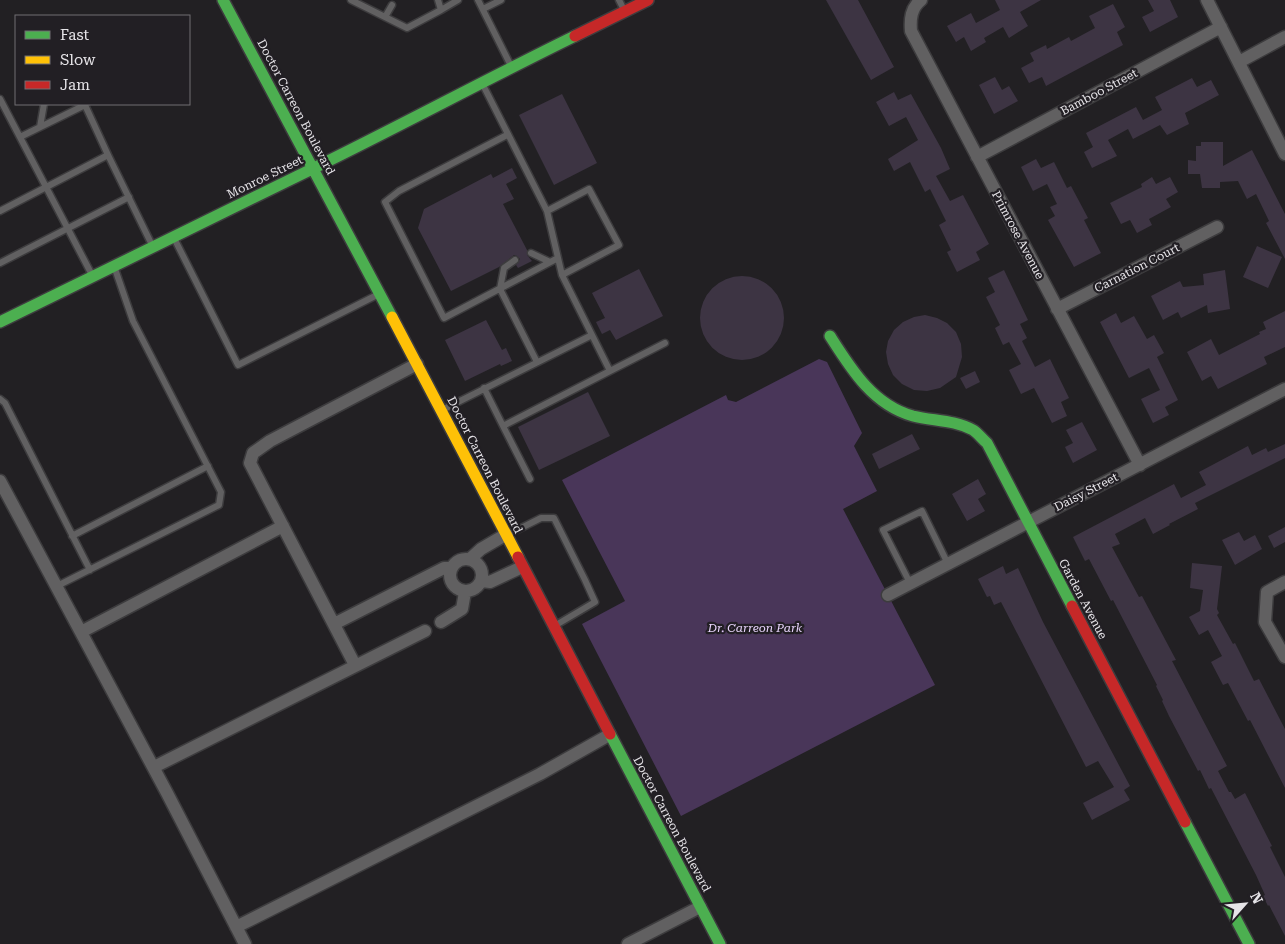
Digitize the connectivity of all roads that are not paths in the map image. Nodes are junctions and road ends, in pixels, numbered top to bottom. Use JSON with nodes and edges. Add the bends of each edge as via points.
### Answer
{"nodes":[{"id":1,"x":223,"y":0,"type":"edge"},
{"id":2,"x":351,"y":0,"type":"edge"},
{"id":3,"x":368,"y":0,"type":"edge"},
{"id":4,"x":438,"y":0,"type":"edge"},
{"id":5,"x":458,"y":0,"type":"edge"},
{"id":6,"x":478,"y":0,"type":"edge"},
{"id":7,"x":501,"y":0,"type":"edge"},
{"id":8,"x":619,"y":0,"type":"edge"},
{"id":9,"x":648,"y":0,"type":"edge"},
{"id":10,"x":1207,"y":0,"type":"edge"},
{"id":11,"x":919,"y":1,"type":"edge"},
{"id":12,"x":392,"y":5,"type":"dead end"},
{"id":13,"x":364,"y":7,"type":"junction"},
{"id":14,"x":483,"y":9,"type":"junction"},
{"id":15,"x":441,"y":10,"type":"junction"},
{"id":16,"x":625,"y":11,"type":"junction"},
{"id":17,"x":385,"y":17,"type":"junction"},
{"id":18,"x":1221,"y":27,"type":"junction"},
{"id":19,"x":1285,"y":37,"type":"edge"},
{"id":20,"x":1238,"y":62,"type":"junction"},
{"id":21,"x":512,"y":67,"type":"junction"},
{"id":22,"x":481,"y":82,"type":"junction"},
{"id":23,"x":0,"y":99,"type":"edge"},
{"id":24,"x":44,"y":105,"type":"edge"},
{"id":25,"x":83,"y":105,"type":"edge"},
{"id":26,"x":85,"y":105,"type":"edge"},
{"id":27,"x":40,"y":127,"type":"junction"},
{"id":28,"x":507,"y":135,"type":"junction"},
{"id":29,"x":20,"y":137,"type":"junction"},
{"id":30,"x":1285,"y":154,"type":"edge"},
{"id":31,"x":108,"y":155,"type":"junction"},
{"id":32,"x":977,"y":157,"type":"junction"},
{"id":33,"x":312,"y":169,"type":"junction"},
{"id":34,"x":45,"y":187,"type":"junction"},
{"id":35,"x":129,"y":197,"type":"junction"},
{"id":36,"x":0,"y":211,"type":"edge"},
{"id":37,"x":547,"y":211,"type":"junction"},
{"id":38,"x":1217,"y":227,"type":"dead end"},
{"id":39,"x":66,"y":228,"type":"junction"},
{"id":40,"x":173,"y":237,"type":"junction"},
{"id":41,"x":153,"y":246,"type":"junction"},
{"id":42,"x":531,"y":253,"type":"dead end"},
{"id":43,"x":558,"y":258,"type":"junction"},
{"id":44,"x":515,"y":260,"type":"dead end"},
{"id":45,"x":550,"y":262,"type":"junction"},
{"id":46,"x":0,"y":263,"type":"edge"},
{"id":47,"x":114,"y":265,"type":"junction"},
{"id":48,"x":92,"y":276,"type":"junction"},
{"id":49,"x":562,"y":276,"type":"junction"},
{"id":50,"x":500,"y":288,"type":"junction"},
{"id":51,"x":380,"y":294,"type":"junction"},
{"id":52,"x":1057,"y":308,"type":"junction"},
{"id":53,"x":0,"y":322,"type":"edge"},
{"id":54,"x":592,"y":335,"type":"junction"},
{"id":55,"x":830,"y":336,"type":"dead end"},
{"id":56,"x":665,"y":343,"type":"dead end"},
{"id":57,"x":537,"y":362,"type":"junction"},
{"id":58,"x":417,"y":364,"type":"junction"},
{"id":59,"x":610,"y":371,"type":"junction"},
{"id":60,"x":484,"y":388,"type":"junction"},
{"id":61,"x":1285,"y":389,"type":"edge"},
{"id":62,"x":0,"y":399,"type":"edge"},
{"id":63,"x":441,"y":410,"type":"junction"},
{"id":64,"x":503,"y":426,"type":"junction"},
{"id":65,"x":1140,"y":465,"type":"junction"},
{"id":66,"x":208,"y":466,"type":"junction"},
{"id":67,"x":530,"y":479,"type":"dead end"},
{"id":68,"x":0,"y":481,"type":"edge"},
{"id":69,"x":1028,"y":523,"type":"junction"},
{"id":70,"x":284,"y":526,"type":"junction"},
{"id":71,"x":72,"y":536,"type":"junction"},
{"id":72,"x":505,"y":536,"type":"junction"},
{"id":73,"x":470,"y":559,"type":"junction"},
{"id":74,"x":948,"y":564,"type":"junction"},
{"id":75,"x":522,"y":567,"type":"junction"},
{"id":76,"x":452,"y":568,"type":"junction"},
{"id":77,"x":90,"y":570,"type":"junction"},
{"id":78,"x":482,"y":581,"type":"junction"},
{"id":79,"x":1285,"y":582,"type":"edge"},
{"id":80,"x":910,"y":584,"type":"junction"},
{"id":81,"x":57,"y":586,"type":"junction"},
{"id":82,"x":465,"y":592,"type":"junction"},
{"id":83,"x":888,"y":595,"type":"dead end"},
{"id":84,"x":441,"y":622,"type":"dead end"},
{"id":85,"x":334,"y":624,"type":"junction"},
{"id":86,"x":553,"y":627,"type":"junction"},
{"id":87,"x":424,"y":631,"type":"dead end"},
{"id":88,"x":81,"y":632,"type":"junction"},
{"id":89,"x":1285,"y":657,"type":"edge"},
{"id":90,"x":355,"y":665,"type":"junction"},
{"id":91,"x":610,"y":735,"type":"junction"},
{"id":92,"x":154,"y":767,"type":"junction"},
{"id":93,"x":700,"y":907,"type":"junction"},
{"id":94,"x":236,"y":927,"type":"junction"},
{"id":95,"x":245,"y":944,"type":"edge"},
{"id":96,"x":628,"y":944,"type":"edge"},
{"id":97,"x":720,"y":944,"type":"edge"},
{"id":98,"x":1249,"y":944,"type":"edge"}],
"edges":[{"from":1,"to":33,"type":"main road","name":"Doctor Carreon Boulevard"},
{"from":2,"to":13,"type":"lane"},
{"from":3,"to":13,"type":"lane"},
{"from":4,"to":15,"type":"lane"},
{"from":5,"to":15,"type":"lane"},
{"from":6,"to":14,"type":"lane"},
{"from":7,"to":14,"type":"lane"},
{"from":8,"to":16,"type":"lane"},
{"from":9,"to":16,"type":"main road","name":"Monroe Street"},
{"from":10,"to":18,"type":"street"},
{"from":11,"to":32,"type":"street","name":"Primrose Avenue","via":[[912,11],[911,31]]},
{"from":12,"to":17,"type":"lane"},
{"from":13,"to":17,"type":"lane"},
{"from":14,"to":21,"type":"lane"},
{"from":15,"to":17,"type":"lane","via":[[407,28]]},
{"from":16,"to":21,"type":"main road","name":"Monroe Street"},
{"from":18,"to":20,"type":"street"},
{"from":18,"to":32,"type":"street","name":"Bamboo Street"},
{"from":19,"to":20,"type":"street"},
{"from":20,"to":30,"type":"street"},
{"from":21,"to":22,"type":"main road","name":"Monroe Street"},
{"from":22,"to":28,"type":"lane"},
{"from":22,"to":33,"type":"main road","name":"Monroe Street"},
{"from":23,"to":29,"type":"lane"},
{"from":24,"to":27,"type":"lane"},
{"from":25,"to":27,"type":"lane"},
{"from":26,"to":31,"type":"lane"},
{"from":27,"to":29,"type":"lane"},
{"from":28,"to":37,"type":"lane"},
{"from":28,"to":50,"type":"lane","via":[[399,191],[385,202],[444,318]]},
{"from":29,"to":34,"type":"lane"},
{"from":31,"to":34,"type":"lane"},
{"from":31,"to":35,"type":"lane"},
{"from":32,"to":52,"type":"street","name":"Primrose Avenue"},
{"from":33,"to":40,"type":"main road","name":"Monroe Street"},
{"from":33,"to":51,"type":"main road","name":"Doctor Carreon Boulevard"},
{"from":34,"to":36,"type":"lane"},
{"from":34,"to":39,"type":"lane"},
{"from":35,"to":39,"type":"lane"},
{"from":35,"to":41,"type":"lane"},
{"from":37,"to":43,"type":"lane"},
{"from":37,"to":49,"type":"lane","via":[[589,188],[619,245]]},
{"from":38,"to":52,"type":"street","name":"Carnation Court"},
{"from":39,"to":46,"type":"lane"},
{"from":39,"to":48,"type":"lane"},
{"from":40,"to":41,"type":"main road","name":"Monroe Street"},
{"from":40,"to":51,"type":"lane","via":[[238,365]]},
{"from":41,"to":47,"type":"main road","name":"Monroe Street"},
{"from":42,"to":45,"type":"lane"},
{"from":43,"to":45,"type":"lane"},
{"from":43,"to":49,"type":"lane"},
{"from":44,"to":50,"type":"lane","via":[[504,268]]},
{"from":45,"to":50,"type":"lane"},
{"from":47,"to":48,"type":"main road","name":"Monroe Street"},
{"from":47,"to":66,"type":"lane","via":[[133,321]]},
{"from":48,"to":53,"type":"main road","name":"Monroe Street"},
{"from":49,"to":54,"type":"lane"},
{"from":50,"to":57,"type":"lane"},
{"from":51,"to":58,"type":"main road","name":"Doctor Carreon Boulevard"},
{"from":52,"to":65,"type":"street","name":"Primrose Avenue"},
{"from":54,"to":57,"type":"lane"},
{"from":54,"to":59,"type":"lane"},
{"from":55,"to":69,"type":"main road","name":"Garden Avenue","via":[[866,388],[884,404],[905,414],[957,424],[974,431],[987,443]]},
{"from":56,"to":59,"type":"lane"},
{"from":57,"to":60,"type":"lane"},
{"from":58,"to":63,"type":"main road","name":"Doctor Carreon Boulevard"},
{"from":58,"to":70,"type":"street","via":[[253,453],[250,463]]},
{"from":59,"to":64,"type":"lane"},
{"from":60,"to":63,"type":"lane"},
{"from":60,"to":64,"type":"lane"},
{"from":61,"to":65,"type":"street","name":"Daisy Street"},
{"from":62,"to":71,"type":"lane","via":[[5,403]]},
{"from":63,"to":72,"type":"main road","name":"Doctor Carreon Boulevard"},
{"from":64,"to":67,"type":"lane"},
{"from":65,"to":69,"type":"street","name":"Daisy Street"},
{"from":66,"to":71,"type":"lane"},
{"from":66,"to":77,"type":"lane","via":[[221,492],[219,505]]},
{"from":68,"to":81,"type":"street"},
{"from":69,"to":74,"type":"street","name":"Daisy Street"},
{"from":69,"to":98,"type":"main road","name":"Garden Avenue"},
{"from":70,"to":85,"type":"street"},
{"from":70,"to":88,"type":"street"},
{"from":71,"to":77,"type":"lane"},
{"from":72,"to":73,"type":"street"},
{"from":72,"to":75,"type":"main road","name":"Doctor Carreon Boulevard"},
{"from":72,"to":86,"type":"lane","via":[[541,518],[554,518],[594,602]]},
{"from":73,"to":76,"type":"street","via":[[460,561]]},
{"from":73,"to":78,"type":"street","via":[[479,566]]},
{"from":74,"to":80,"type":"street","name":"Daisy Street"},
{"from":74,"to":80,"type":"lane","via":[[922,511],[883,530]]},
{"from":75,"to":78,"type":"street","via":[[490,582]]},
{"from":75,"to":86,"type":"main road","name":"Doctor Carreon Boulevard"},
{"from":76,"to":82,"type":"street","via":[[452,583]]},
{"from":76,"to":85,"type":"street","via":[[444,568]]},
{"from":77,"to":81,"type":"lane"},
{"from":78,"to":82,"type":"street","via":[[475,589]]},
{"from":79,"to":89,"type":"street","via":[[1267,592],[1266,622]]},
{"from":80,"to":83,"type":"street","name":"Daisy Street"},
{"from":81,"to":88,"type":"street"},
{"from":82,"to":84,"type":"street","via":[[462,609]]},
{"from":85,"to":90,"type":"street"},
{"from":86,"to":91,"type":"main road","name":"Doctor Carreon Boulevard"},
{"from":87,"to":90,"type":"street"},
{"from":88,"to":92,"type":"street"},
{"from":90,"to":92,"type":"street"},
{"from":91,"to":93,"type":"main road","name":"Doctor Carreon Boulevard"},
{"from":91,"to":94,"type":"street","via":[[540,774]]},
{"from":92,"to":94,"type":"street"},
{"from":93,"to":96,"type":"street"},
{"from":93,"to":97,"type":"main road","name":"Doctor Carreon Boulevard"},
{"from":94,"to":95,"type":"street"}]}
